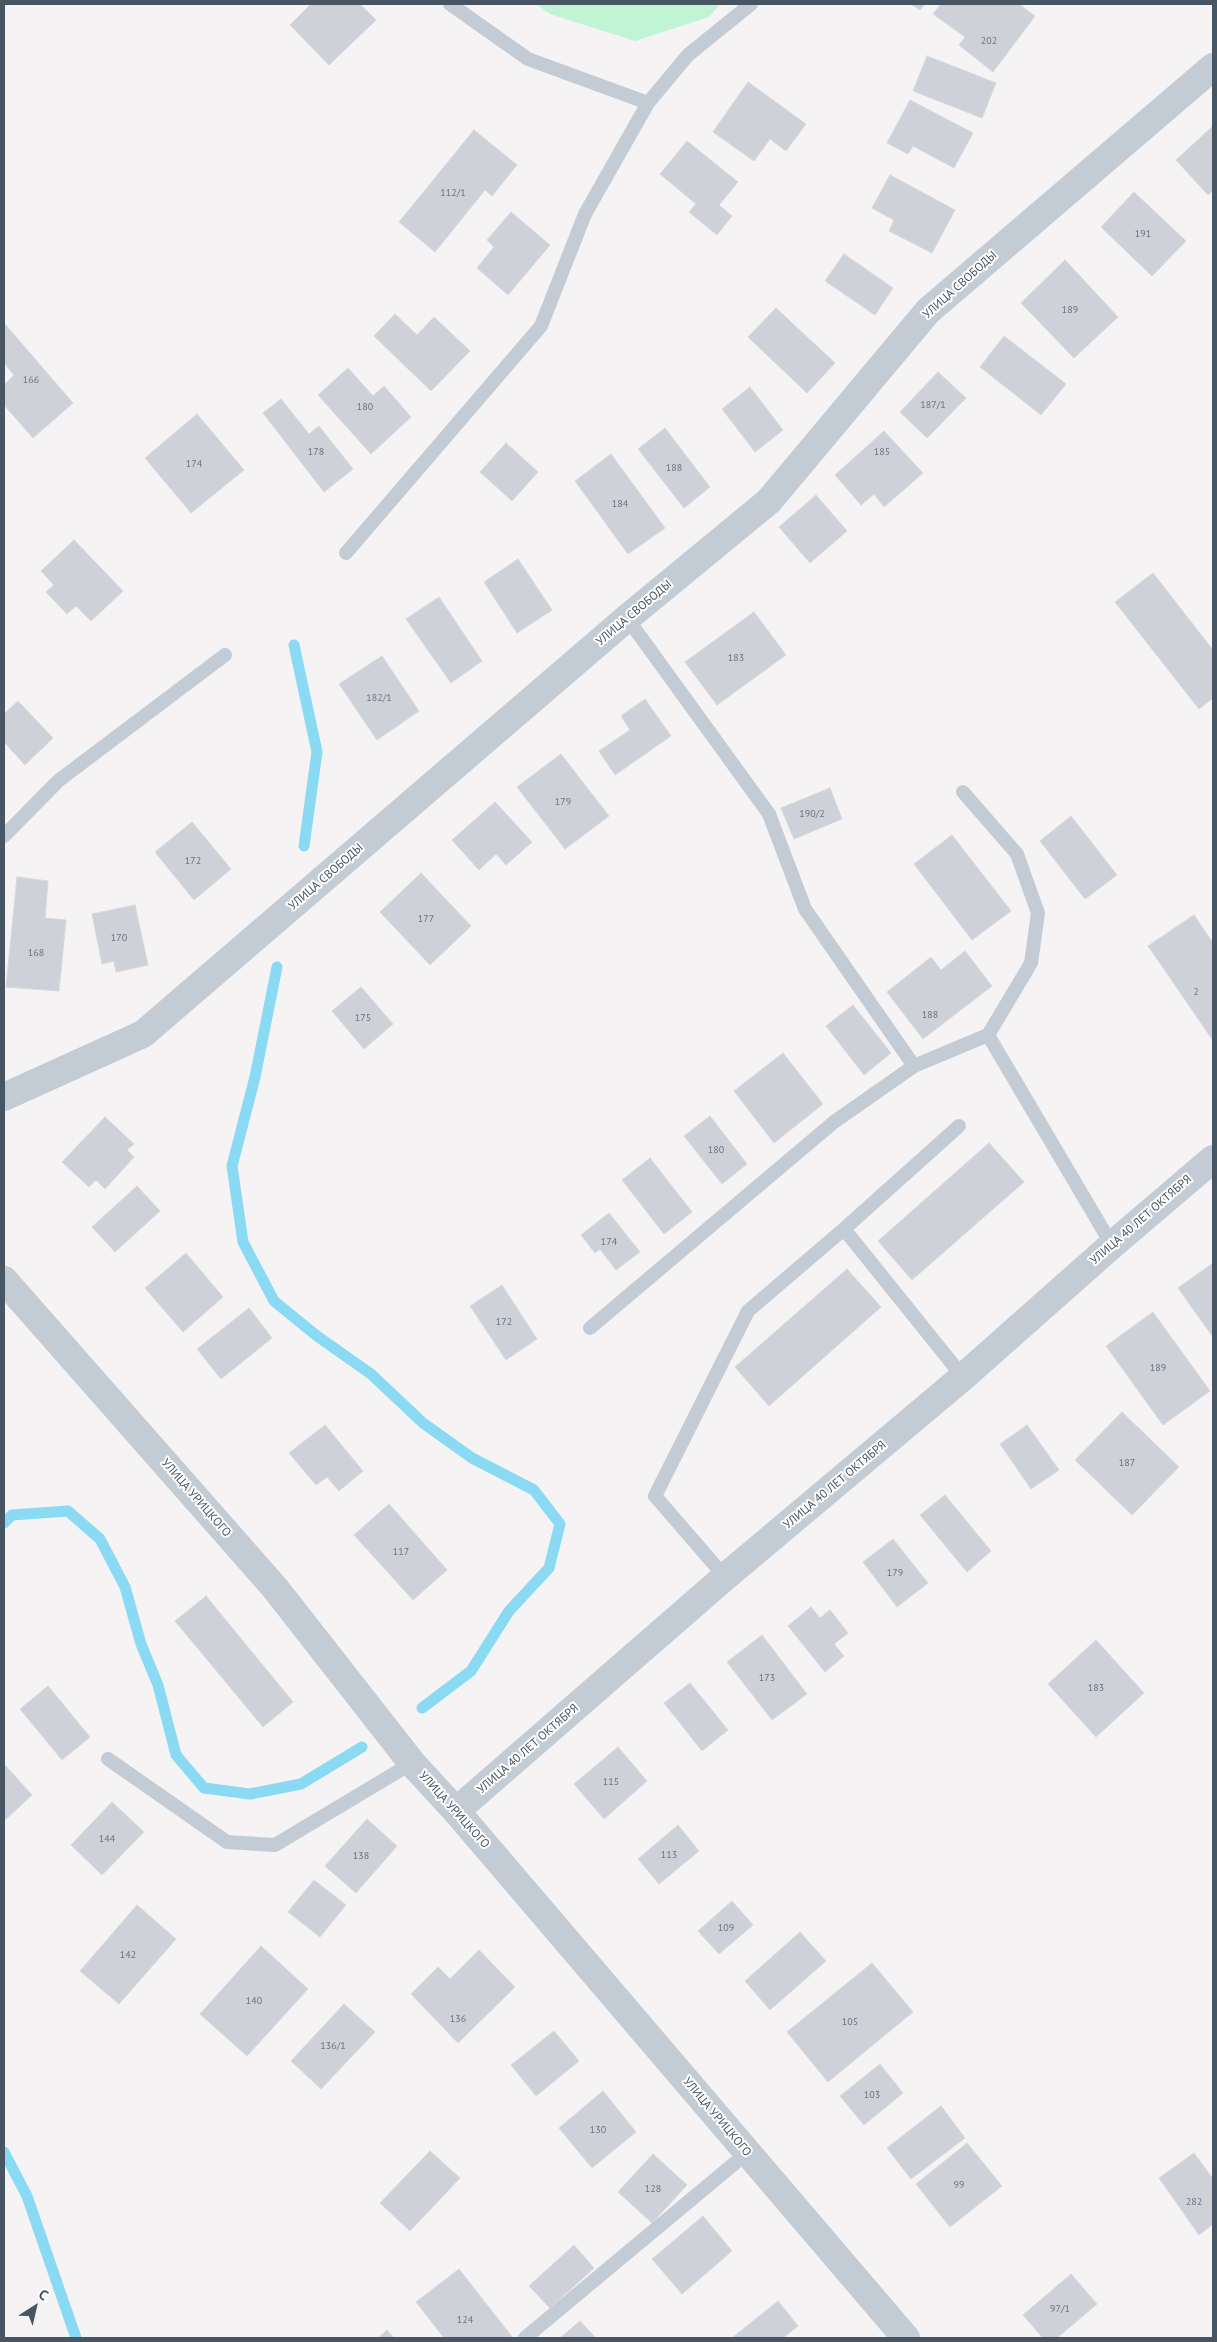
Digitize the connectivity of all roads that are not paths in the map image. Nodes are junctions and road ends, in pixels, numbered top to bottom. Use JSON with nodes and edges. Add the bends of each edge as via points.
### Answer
{"nodes":[{"id":1,"x":450,"y":4,"type":"edge"},
{"id":2,"x":751,"y":4,"type":"edge"},
{"id":3,"x":1213,"y":67,"type":"edge"},
{"id":4,"x":648,"y":103,"type":"junction"},
{"id":5,"x":346,"y":553,"type":"dead end"},
{"id":6,"x":627,"y":618,"type":"junction"},
{"id":7,"x":225,"y":655,"type":"dead end"},
{"id":8,"x":963,"y":792,"type":"dead end"},
{"id":9,"x":4,"y":836,"type":"edge"},
{"id":10,"x":988,"y":1035,"type":"junction"},
{"id":11,"x":914,"y":1066,"type":"junction"},
{"id":12,"x":4,"y":1097,"type":"edge"},
{"id":13,"x":960,"y":1126,"type":"dead end"},
{"id":14,"x":1213,"y":1159,"type":"edge"},
{"id":15,"x":844,"y":1229,"type":"junction"},
{"id":16,"x":1112,"y":1245,"type":"junction"},
{"id":17,"x":4,"y":1280,"type":"edge"},
{"id":18,"x":590,"y":1328,"type":"dead end"},
{"id":19,"x":963,"y":1377,"type":"junction"},
{"id":20,"x":726,"y":1577,"type":"junction"},
{"id":21,"x":108,"y":1759,"type":"dead end"},
{"id":22,"x":412,"y":1763,"type":"junction"},
{"id":23,"x":456,"y":1811,"type":"junction"},
{"id":24,"x":747,"y":2153,"type":"junction"},
{"id":25,"x":525,"y":2338,"type":"edge"},
{"id":26,"x":906,"y":2338,"type":"edge"}],
"edges":[{"from":1,"to":4,"type":"lane","via":[[528,59]]},
{"from":2,"to":4,"type":"lane","via":[[688,56]]},
{"from":3,"to":6,"type":"street","name":"УЛИЦА СВОБОДЫ","via":[[928,311],[769,501]]},
{"from":4,"to":5,"type":"lane","via":[[585,214],[541,326]]},
{"from":6,"to":11,"type":"lane","via":[[769,814],[805,909]]},
{"from":6,"to":12,"type":"street","name":"УЛИЦА СВОБОДЫ","via":[[143,1034]]},
{"from":7,"to":9,"type":"lane","via":[[58,781]]},
{"from":8,"to":10,"type":"lane","via":[[1016,854],[1038,913],[1031,962]]},
{"from":10,"to":11,"type":"lane"},
{"from":10,"to":16,"type":"lane"},
{"from":11,"to":18,"type":"lane","via":[[834,1122]]},
{"from":13,"to":15,"type":"lane"},
{"from":14,"to":16,"type":"street","name":"УЛИЦА 40 ЛЕТ ОКТЯБРЯ"},
{"from":15,"to":19,"type":"lane"},
{"from":15,"to":20,"type":"lane","via":[[748,1311],[655,1496]]},
{"from":16,"to":19,"type":"street","name":"УЛИЦА 40 ЛЕТ ОКТЯБРЯ"},
{"from":17,"to":22,"type":"street","name":"УЛИЦА УРИЦКОГО","via":[[275,1588]]},
{"from":19,"to":20,"type":"street","name":"УЛИЦА 40 ЛЕТ ОКТЯБРЯ"},
{"from":20,"to":23,"type":"street","name":"УЛИЦА 40 ЛЕТ ОКТЯБРЯ"},
{"from":21,"to":22,"type":"lane","via":[[227,1842],[274,1845]]},
{"from":22,"to":23,"type":"street","name":"УЛИЦА УРИЦКОГО"},
{"from":23,"to":24,"type":"street","name":"УЛИЦА УРИЦКОГО"},
{"from":24,"to":25,"type":"lane"},
{"from":24,"to":26,"type":"street","name":"УЛИЦА УРИЦКОГО"}]}
